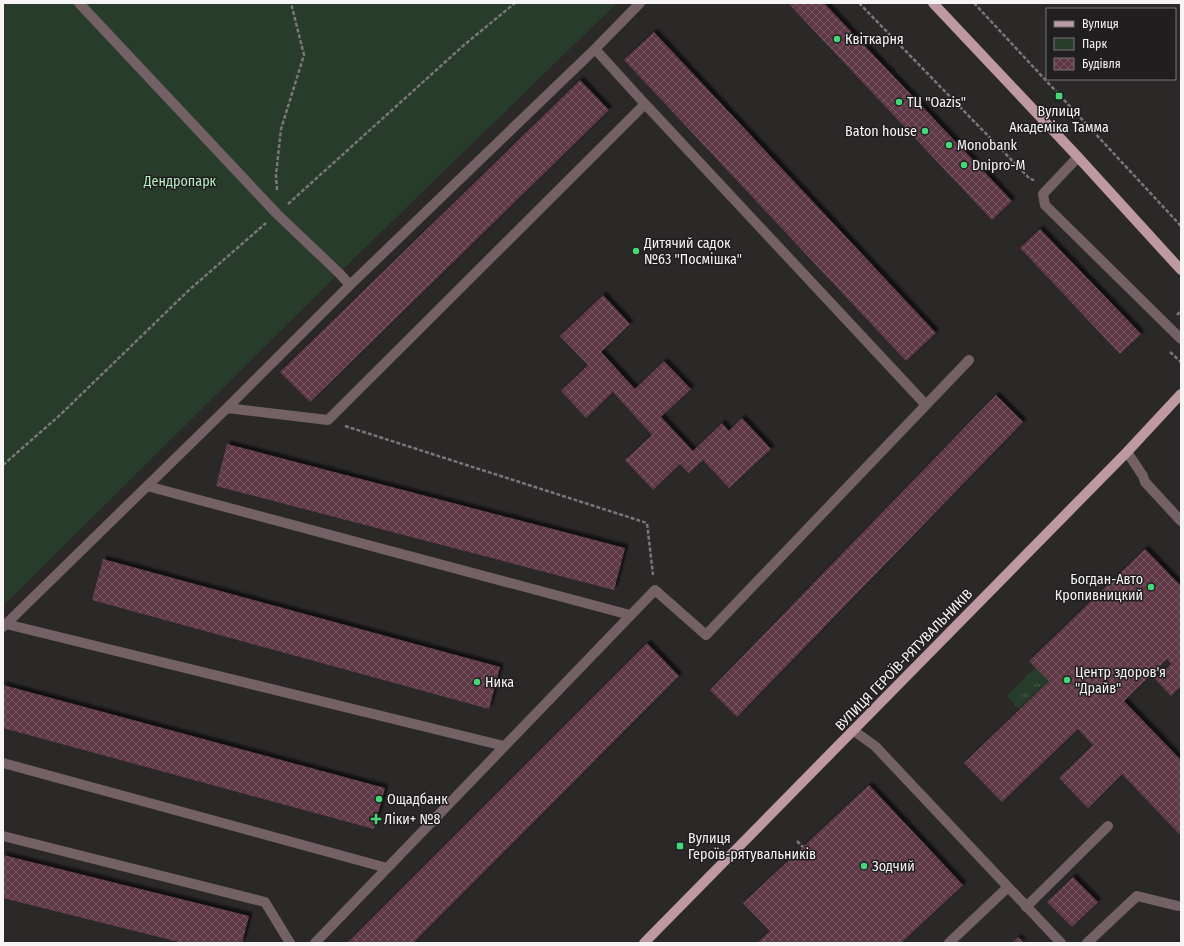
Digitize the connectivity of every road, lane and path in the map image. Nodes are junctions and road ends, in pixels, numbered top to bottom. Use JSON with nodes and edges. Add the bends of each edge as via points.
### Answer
{"nodes":[{"id":1,"x":79,"y":3,"type":"edge"},
{"id":2,"x":291,"y":3,"type":"edge"},
{"id":3,"x":515,"y":3,"type":"edge"},
{"id":4,"x":640,"y":3,"type":"edge"},
{"id":5,"x":859,"y":3,"type":"edge"},
{"id":6,"x":933,"y":3,"type":"edge"},
{"id":7,"x":974,"y":3,"type":"edge"},
{"id":8,"x":595,"y":49,"type":"junction"},
{"id":9,"x":645,"y":104,"type":"junction"},
{"id":10,"x":1078,"y":157,"type":"junction"},
{"id":11,"x":1051,"y":186,"type":"junction"},
{"id":12,"x":277,"y":214,"type":"junction"},
{"id":13,"x":1181,"y":226,"type":"edge"},
{"id":14,"x":1181,"y":270,"type":"edge"},
{"id":15,"x":350,"y":285,"type":"junction"},
{"id":16,"x":1181,"y":339,"type":"edge"},
{"id":17,"x":969,"y":360,"type":"dead end"},
{"id":18,"x":1181,"y":394,"type":"edge"},
{"id":19,"x":926,"y":405,"type":"junction"},
{"id":20,"x":227,"y":408,"type":"junction"},
{"id":21,"x":328,"y":420,"type":"junction"},
{"id":22,"x":1127,"y":452,"type":"junction"},
{"id":23,"x":3,"y":466,"type":"edge"},
{"id":24,"x":147,"y":486,"type":"junction"},
{"id":25,"x":1181,"y":521,"type":"edge"},
{"id":26,"x":655,"y":590,"type":"junction"},
{"id":27,"x":630,"y":615,"type":"junction"},
{"id":28,"x":4,"y":625,"type":"edge"},
{"id":29,"x":854,"y":731,"type":"junction"},
{"id":30,"x":504,"y":746,"type":"junction"},
{"id":31,"x":3,"y":763,"type":"edge"},
{"id":32,"x":1108,"y":826,"type":"dead end"},
{"id":33,"x":3,"y":836,"type":"edge"},
{"id":34,"x":798,"y":841,"type":"dead end"},
{"id":35,"x":803,"y":847,"type":"dead end"},
{"id":36,"x":387,"y":868,"type":"junction"},
{"id":37,"x":1008,"y":887,"type":"junction"},
{"id":38,"x":1178,"y":906,"type":"dead end"},
{"id":39,"x":1026,"y":907,"type":"junction"},
{"id":40,"x":290,"y":943,"type":"edge"},
{"id":41,"x":315,"y":943,"type":"edge"},
{"id":42,"x":644,"y":943,"type":"edge"},
{"id":43,"x":949,"y":943,"type":"edge"},
{"id":44,"x":1061,"y":943,"type":"edge"},
{"id":45,"x":1087,"y":943,"type":"edge"}],
"edges":[{"from":1,"to":12,"type":"lane"},
{"from":2,"to":12,"type":"path","via":[[304,55],[281,129],[276,175]]},
{"from":3,"to":12,"type":"path","via":[[464,45]]},
{"from":4,"to":8,"type":"lane"},
{"from":5,"to":11,"type":"path","via":[[1030,179]]},
{"from":6,"to":10,"type":"main road"},
{"from":7,"to":13,"type":"path"},
{"from":8,"to":9,"type":"lane"},
{"from":8,"to":15,"type":"lane"},
{"from":9,"to":19,"type":"lane"},
{"from":9,"to":21,"type":"lane"},
{"from":10,"to":11,"type":"lane"},
{"from":10,"to":14,"type":"main road"},
{"from":11,"to":16,"type":"lane","via":[[1043,194],[1045,205]]},
{"from":12,"to":15,"type":"lane"},
{"from":12,"to":23,"type":"path","via":[[189,290],[60,415]]},
{"from":15,"to":20,"type":"lane"},
{"from":17,"to":19,"type":"lane"},
{"from":18,"to":22,"type":"main road","name":"ВУЛИЦЯ ГЕРОЇВ-РЯТУВАЛЬНИКІВ"},
{"from":19,"to":26,"type":"lane","via":[[706,635]]},
{"from":20,"to":21,"type":"lane"},
{"from":20,"to":24,"type":"lane"},
{"from":21,"to":26,"type":"path","via":[[647,523]]},
{"from":22,"to":25,"type":"lane","via":[[1145,482]]},
{"from":22,"to":29,"type":"main road","name":"ВУЛИЦЯ ГЕРОЇВ-РЯТУВАЛЬНИКІВ"},
{"from":24,"to":27,"type":"lane"},
{"from":24,"to":28,"type":"lane"},
{"from":26,"to":27,"type":"lane"},
{"from":27,"to":30,"type":"lane"},
{"from":28,"to":30,"type":"lane"},
{"from":29,"to":37,"type":"lane","via":[[875,746]]},
{"from":29,"to":42,"type":"main road","name":"ВУЛИЦЯ ГЕРОЇВ-РЯТУВАЛЬНИКІВ"},
{"from":30,"to":36,"type":"lane"},
{"from":31,"to":36,"type":"lane"},
{"from":32,"to":39,"type":"lane"},
{"from":33,"to":40,"type":"lane","via":[[265,902]]},
{"from":34,"to":35,"type":"path"},
{"from":36,"to":41,"type":"lane"},
{"from":37,"to":39,"type":"lane"},
{"from":37,"to":43,"type":"lane"},
{"from":38,"to":45,"type":"lane","via":[[1137,896]]},
{"from":39,"to":44,"type":"lane"}]}
